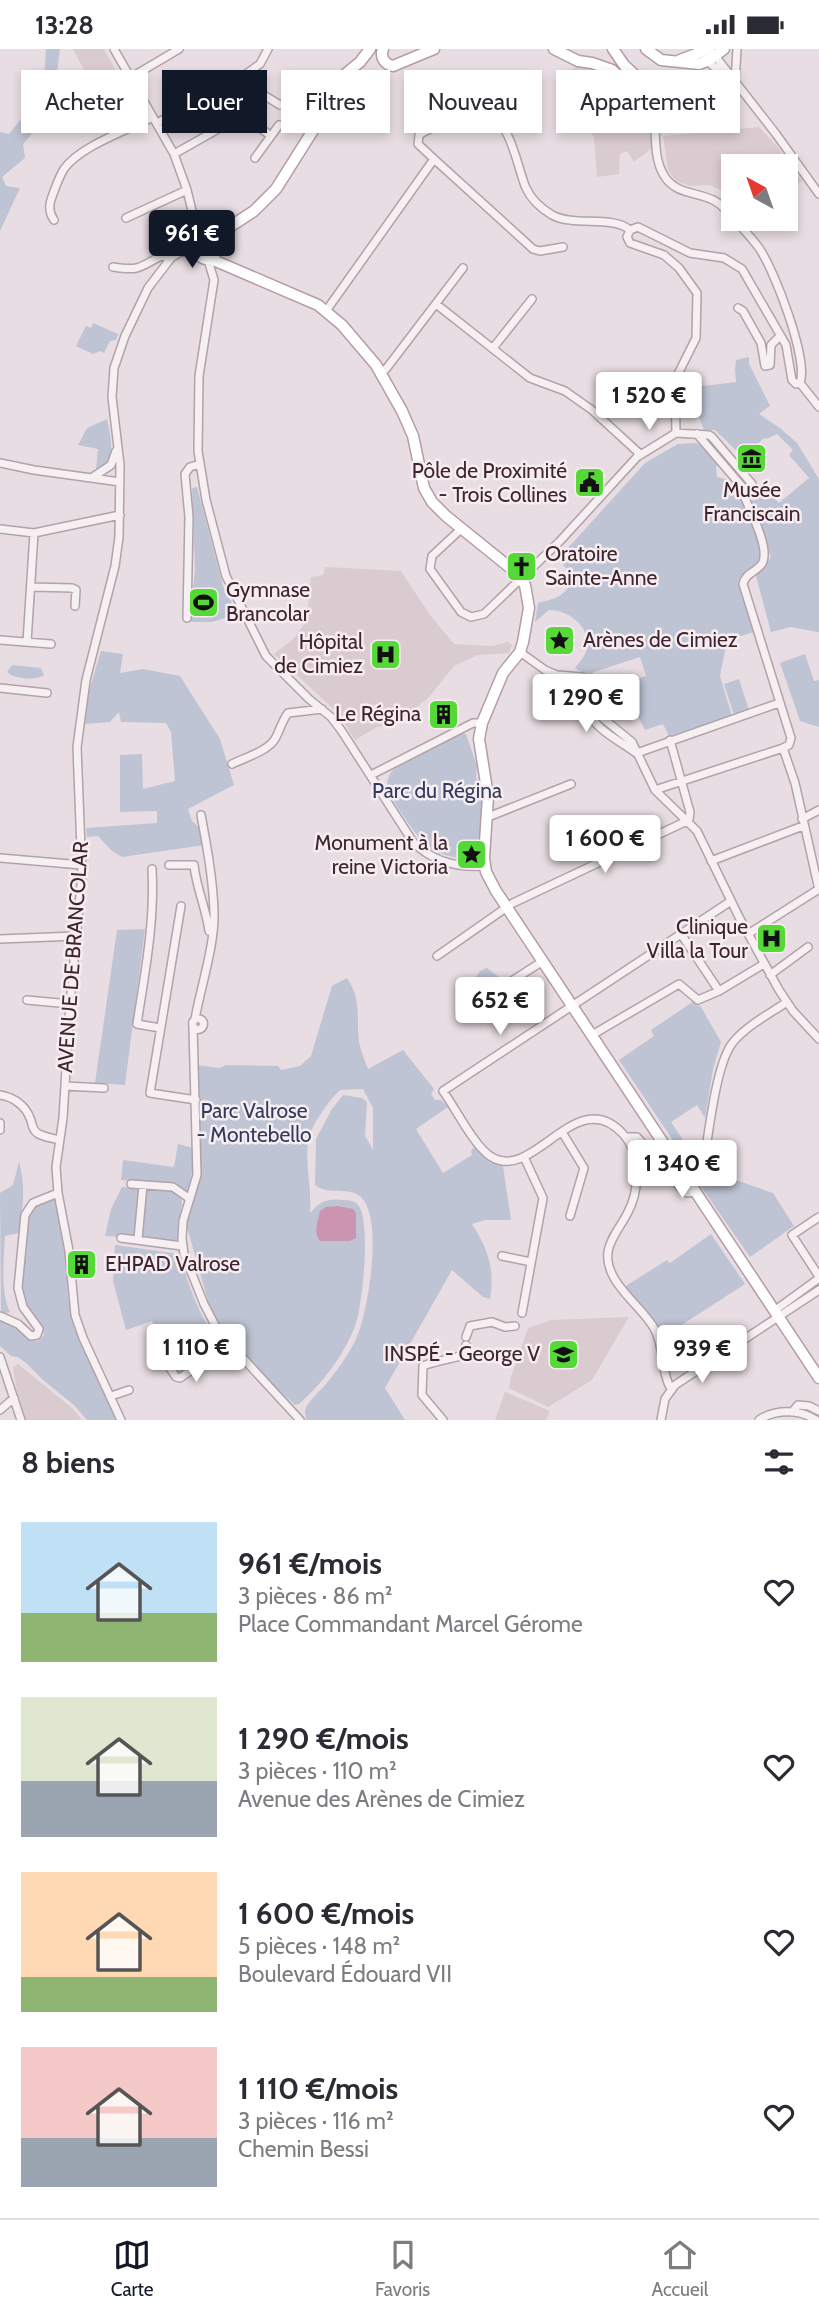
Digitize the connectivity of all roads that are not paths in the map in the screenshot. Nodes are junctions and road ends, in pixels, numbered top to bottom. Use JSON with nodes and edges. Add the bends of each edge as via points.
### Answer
{"nodes":[{"id":1,"x":114,"y":49,"type":"edge"},
{"id":2,"x":179,"y":49,"type":"edge"},
{"id":3,"x":268,"y":49,"type":"edge"},
{"id":4,"x":370,"y":49,"type":"edge"},
{"id":5,"x":383,"y":49,"type":"edge"},
{"id":6,"x":434,"y":49,"type":"edge"},
{"id":7,"x":554,"y":49,"type":"edge"},
{"id":8,"x":613,"y":49,"type":"edge"},
{"id":9,"x":646,"y":49,"type":"edge"},
{"id":10,"x":737,"y":49,"type":"edge"},
{"id":11,"x":711,"y":53,"type":"edge"},
{"id":12,"x":126,"y":70,"type":"edge"},
{"id":13,"x":144,"y":70,"type":"edge"},
{"id":14,"x":612,"y":70,"type":"edge"},
{"id":15,"x":629,"y":70,"type":"edge"},
{"id":16,"x":725,"y":70,"type":"edge"},
{"id":17,"x":736,"y":70,"type":"edge"},
{"id":18,"x":740,"y":89,"type":"edge"},
{"id":19,"x":267,"y":97,"type":"edge"},
{"id":20,"x":280,"y":105,"type":"dead end"},
{"id":21,"x":148,"y":108,"type":"edge"},
{"id":22,"x":155,"y":120,"type":"junction"},
{"id":23,"x":279,"y":125,"type":"dead end"},
{"id":24,"x":211,"y":133,"type":"edge"},
{"id":25,"x":267,"y":133,"type":"edge"},
{"id":26,"x":656,"y":133,"type":"edge"},
{"id":27,"x":271,"y":136,"type":"junction"},
{"id":28,"x":174,"y":154,"type":"junction"},
{"id":29,"x":256,"y":158,"type":"dead end"},
{"id":30,"x":434,"y":159,"type":"junction"},
{"id":31,"x":187,"y":190,"type":"junction"},
{"id":32,"x":819,"y":194,"type":"edge"},
{"id":33,"x":721,"y":206,"type":"edge"},
{"id":34,"x":126,"y":218,"type":"dead end"},
{"id":35,"x":54,"y":219,"type":"dead end"},
{"id":36,"x":630,"y":230,"type":"junction"},
{"id":37,"x":745,"y":231,"type":"edge"},
{"id":38,"x":563,"y":247,"type":"dead end"},
{"id":39,"x":208,"y":249,"type":"junction"},
{"id":40,"x":174,"y":256,"type":"junction"},
{"id":41,"x":113,"y":267,"type":"dead end"},
{"id":42,"x":463,"y":268,"type":"dead end"},
{"id":43,"x":532,"y":299,"type":"dead end"},
{"id":44,"x":436,"y":304,"type":"junction"},
{"id":45,"x":738,"y":308,"type":"dead end"},
{"id":46,"x":326,"y":311,"type":"junction"},
{"id":47,"x":780,"y":336,"type":"junction"},
{"id":48,"x":493,"y":348,"type":"junction"},
{"id":49,"x":380,"y":372,"type":"junction"},
{"id":50,"x":800,"y":383,"type":"junction"},
{"id":51,"x":819,"y":407,"type":"edge"},
{"id":52,"x":668,"y":418,"type":"dead end"},
{"id":53,"x":677,"y":418,"type":"junction"},
{"id":54,"x":676,"y":433,"type":"junction"},
{"id":55,"x":117,"y":443,"type":"junction"},
{"id":56,"x":640,"y":454,"type":"junction"},
{"id":57,"x":0,"y":463,"type":"edge"},
{"id":58,"x":200,"y":464,"type":"junction"},
{"id":59,"x":91,"y":478,"type":"junction"},
{"id":60,"x":120,"y":482,"type":"junction"},
{"id":61,"x":120,"y":515,"type":"junction"},
{"id":62,"x":0,"y":529,"type":"edge"},
{"id":63,"x":461,"y":529,"type":"junction"},
{"id":64,"x":34,"y":533,"type":"junction"},
{"id":65,"x":521,"y":579,"type":"junction"},
{"id":66,"x":31,"y":587,"type":"junction"},
{"id":67,"x":75,"y":606,"type":"dead end"},
{"id":68,"x":187,"y":618,"type":"dead end"},
{"id":69,"x":0,"y":640,"type":"edge"},
{"id":70,"x":27,"y":642,"type":"junction"},
{"id":71,"x":51,"y":643,"type":"dead end"},
{"id":72,"x":520,"y":652,"type":"junction"},
{"id":73,"x":0,"y":688,"type":"edge"},
{"id":74,"x":47,"y":693,"type":"dead end"},
{"id":75,"x":779,"y":703,"type":"junction"},
{"id":76,"x":322,"y":709,"type":"junction"},
{"id":77,"x":482,"y":723,"type":"junction"},
{"id":78,"x":670,"y":740,"type":"junction"},
{"id":79,"x":783,"y":748,"type":"junction"},
{"id":80,"x":637,"y":753,"type":"junction"},
{"id":81,"x":232,"y":764,"type":"dead end"},
{"id":82,"x":371,"y":775,"type":"junction"},
{"id":83,"x":682,"y":781,"type":"junction"},
{"id":84,"x":571,"y":784,"type":"dead end"},
{"id":85,"x":655,"y":790,"type":"junction"},
{"id":86,"x":819,"y":810,"type":"edge"},
{"id":87,"x":201,"y":815,"type":"dead end"},
{"id":88,"x":488,"y":817,"type":"junction"},
{"id":89,"x":689,"y":820,"type":"junction"},
{"id":90,"x":803,"y":822,"type":"junction"},
{"id":91,"x":0,"y":858,"type":"edge"},
{"id":92,"x":711,"y":861,"type":"junction"},
{"id":93,"x":82,"y":865,"type":"junction"},
{"id":94,"x":169,"y":865,"type":"dead end"},
{"id":95,"x":485,"y":866,"type":"junction"},
{"id":96,"x":152,"y":869,"type":"dead end"},
{"id":97,"x":819,"y":889,"type":"edge"},
{"id":98,"x":731,"y":901,"type":"junction"},
{"id":99,"x":181,"y":906,"type":"dead end"},
{"id":100,"x":507,"y":908,"type":"junction"},
{"id":101,"x":681,"y":934,"type":"junction"},
{"id":102,"x":748,"y":935,"type":"junction"},
{"id":103,"x":76,"y":936,"type":"junction"},
{"id":104,"x":0,"y":940,"type":"edge"},
{"id":105,"x":211,"y":940,"type":"junction"},
{"id":106,"x":808,"y":947,"type":"dead end"},
{"id":107,"x":437,"y":956,"type":"dead end"},
{"id":108,"x":543,"y":961,"type":"junction"},
{"id":109,"x":764,"y":964,"type":"junction"},
{"id":110,"x":770,"y":975,"type":"junction"},
{"id":111,"x":719,"y":991,"type":"junction"},
{"id":112,"x":26,"y":1000,"type":"dead end"},
{"id":113,"x":787,"y":1002,"type":"junction"},
{"id":114,"x":70,"y":1005,"type":"junction"},
{"id":115,"x":572,"y":1005,"type":"junction"},
{"id":116,"x":460,"y":1014,"type":"dead end"},
{"id":117,"x":160,"y":1027,"type":"junction"},
{"id":118,"x":592,"y":1035,"type":"junction"},
{"id":119,"x":819,"y":1039,"type":"edge"},
{"id":120,"x":65,"y":1086,"type":"junction"},
{"id":121,"x":104,"y":1088,"type":"dead end"},
{"id":122,"x":0,"y":1095,"type":"edge"},
{"id":123,"x":196,"y":1100,"type":"junction"},
{"id":124,"x":0,"y":1123,"type":"edge"},
{"id":125,"x":0,"y":1129,"type":"edge"},
{"id":126,"x":562,"y":1132,"type":"junction"},
{"id":127,"x":626,"y":1137,"type":"junction"},
{"id":128,"x":59,"y":1140,"type":"junction"},
{"id":129,"x":524,"y":1157,"type":"junction"},
{"id":130,"x":684,"y":1175,"type":"junction"},
{"id":131,"x":131,"y":1184,"type":"dead end"},
{"id":132,"x":143,"y":1185,"type":"junction"},
{"id":133,"x":695,"y":1192,"type":"junction"},
{"id":134,"x":58,"y":1193,"type":"junction"},
{"id":135,"x":190,"y":1199,"type":"junction"},
{"id":136,"x":570,"y":1216,"type":"dead end"},
{"id":137,"x":819,"y":1217,"type":"edge"},
{"id":138,"x":121,"y":1238,"type":"dead end"},
{"id":139,"x":138,"y":1239,"type":"junction"},
{"id":140,"x":182,"y":1246,"type":"junction"},
{"id":141,"x":502,"y":1256,"type":"dead end"},
{"id":142,"x":531,"y":1262,"type":"junction"},
{"id":143,"x":819,"y":1290,"type":"edge"},
{"id":144,"x":522,"y":1313,"type":"dead end"},
{"id":145,"x":776,"y":1314,"type":"junction"},
{"id":146,"x":0,"y":1316,"type":"edge"},
{"id":147,"x":515,"y":1326,"type":"dead end"},
{"id":148,"x":229,"y":1344,"type":"junction"},
{"id":149,"x":0,"y":1357,"type":"edge"},
{"id":150,"x":167,"y":1364,"type":"dead end"},
{"id":151,"x":666,"y":1367,"type":"junction"},
{"id":152,"x":819,"y":1378,"type":"edge"},
{"id":153,"x":679,"y":1383,"type":"junction"},
{"id":154,"x":671,"y":1389,"type":"junction"},
{"id":155,"x":129,"y":1391,"type":"dead end"},
{"id":156,"x":111,"y":1397,"type":"junction"},
{"id":157,"x":14,"y":1398,"type":"junction"},
{"id":158,"x":0,"y":1410,"type":"edge"},
{"id":159,"x":819,"y":1411,"type":"edge"},
{"id":160,"x":792,"y":1412,"type":"junction"},
{"id":161,"x":297,"y":1417,"type":"edge"},
{"id":162,"x":21,"y":1420,"type":"edge"},
{"id":163,"x":121,"y":1420,"type":"edge"},
{"id":164,"x":286,"y":1420,"type":"edge"},
{"id":165,"x":443,"y":1420,"type":"edge"},
{"id":166,"x":662,"y":1420,"type":"edge"},
{"id":167,"x":759,"y":1420,"type":"edge"},
{"id":168,"x":816,"y":1420,"type":"edge"}],
"edges":[{"from":1,"to":12,"type":"street"},
{"from":2,"to":13,"type":"street"},
{"from":3,"to":22,"type":"street","via":[[260,64],[246,74]]},
{"from":4,"to":39,"type":"main road","via":[[341,77],[276,189],[254,211],[224,230]]},
{"from":5,"to":6,"type":"main road","via":[[384,61],[393,65]]},
{"from":7,"to":14,"type":"main road"},
{"from":8,"to":15,"type":"main road"},
{"from":9,"to":11,"type":"main road","via":[[658,59],[699,64]]},
{"from":10,"to":17,"type":"street"},
{"from":11,"to":16,"type":"street"},
{"from":18,"to":32,"type":"street"},
{"from":19,"to":20,"type":"street"},
{"from":21,"to":22,"type":"street"},
{"from":22,"to":28,"type":"street"},
{"from":22,"to":35,"type":"street","via":[[93,147],[65,167],[49,207]]},
{"from":23,"to":27,"type":"street"},
{"from":24,"to":28,"type":"street"},
{"from":25,"to":27,"type":"street"},
{"from":26,"to":33,"type":"street","via":[[663,175],[674,187]]},
{"from":27,"to":29,"type":"street"},
{"from":28,"to":31,"type":"street"},
{"from":30,"to":36,"type":"street","via":[[418,144],[419,135],[467,114],[486,112],[499,123],[518,158],[525,187],[537,203],[567,220],[617,224]]},
{"from":30,"to":38,"type":"street","via":[[533,249]]},
{"from":30,"to":46,"type":"street"},
{"from":31,"to":34,"type":"street"},
{"from":31,"to":39,"type":"street"},
{"from":36,"to":47,"type":"street","via":[[638,227],[690,253],[724,258],[738,266]]},
{"from":36,"to":53,"type":"street","via":[[630,243],[664,255],[697,293],[696,338],[675,380]]},
{"from":37,"to":50,"type":"street","via":[[771,270],[797,341]]},
{"from":39,"to":40,"type":"street"},
{"from":39,"to":46,"type":"main road","via":[[239,270]]},
{"from":39,"to":58,"type":"street","via":[[214,280],[198,385]]},
{"from":40,"to":41,"type":"street","via":[[161,255],[131,270]]},
{"from":40,"to":55,"type":"street","name":"AVENUE DE BRANCOLAR","via":[[142,297],[116,361],[111,397]]},
{"from":42,"to":44,"type":"street"},
{"from":43,"to":48,"type":"street"},
{"from":44,"to":48,"type":"street"},
{"from":44,"to":49,"type":"street"},
{"from":45,"to":47,"type":"street","via":[[761,343],[765,366],[770,365],[771,345]]},
{"from":46,"to":49,"type":"main road"},
{"from":47,"to":50,"type":"street","via":[[789,352],[793,380]]},
{"from":48,"to":56,"type":"street","via":[[530,378],[565,391],[592,410]]},
{"from":49,"to":63,"type":"main road","via":[[410,427],[428,495]]},
{"from":50,"to":51,"type":"street"},
{"from":52,"to":53,"type":"street"},
{"from":53,"to":54,"type":"street"},
{"from":54,"to":56,"type":"street"},
{"from":54,"to":75,"type":"street","via":[[709,435],[752,484],[745,490],[745,498],[766,552],[763,563],[743,585]]},
{"from":55,"to":59,"type":"street","via":[[111,465]]},
{"from":55,"to":60,"type":"street","name":"AVENUE DE BRANCOLAR"},
{"from":56,"to":65,"type":"street"},
{"from":57,"to":59,"type":"street"},
{"from":58,"to":68,"type":"street","via":[[185,474]]},
{"from":58,"to":76,"type":"street","via":[[219,552],[235,597],[266,656]]},
{"from":59,"to":60,"type":"street"},
{"from":60,"to":61,"type":"street","name":"AVENUE DE BRANCOLAR"},
{"from":61,"to":64,"type":"street"},
{"from":61,"to":93,"type":"street","name":"AVENUE DE BRANCOLAR","via":[[115,566],[86,680],[78,737]]},
{"from":62,"to":64,"type":"street"},
{"from":63,"to":65,"type":"main road"},
{"from":63,"to":65,"type":"street","via":[[432,557],[430,569],[461,612],[471,617],[484,614]]},
{"from":64,"to":66,"type":"street"},
{"from":65,"to":72,"type":"main road","via":[[529,608]]},
{"from":66,"to":67,"type":"street","via":[[72,587]]},
{"from":66,"to":70,"type":"street"},
{"from":69,"to":70,"type":"street"},
{"from":70,"to":71,"type":"street"},
{"from":72,"to":77,"type":"main road","via":[[503,673]]},
{"from":72,"to":80,"type":"street","via":[[552,674],[577,676],[588,684],[599,715],[627,737]]},
{"from":73,"to":74,"type":"street"},
{"from":75,"to":78,"type":"street"},
{"from":75,"to":79,"type":"street","via":[[791,738]]},
{"from":76,"to":81,"type":"street","via":[[288,713],[275,740]]},
{"from":76,"to":82,"type":"street"},
{"from":77,"to":82,"type":"street","via":[[473,723]]},
{"from":77,"to":88,"type":"main road","via":[[479,739]]},
{"from":78,"to":80,"type":"street"},
{"from":78,"to":83,"type":"street"},
{"from":79,"to":83,"type":"street"},
{"from":79,"to":90,"type":"street"},
{"from":80,"to":85,"type":"street"},
{"from":82,"to":95,"type":"street","via":[[421,850],[450,863]]},
{"from":83,"to":85,"type":"street"},
{"from":83,"to":89,"type":"street"},
{"from":84,"to":88,"type":"street"},
{"from":85,"to":89,"type":"street"},
{"from":86,"to":90,"type":"street"},
{"from":87,"to":105,"type":"street","via":[[212,880]]},
{"from":88,"to":95,"type":"main road"},
{"from":89,"to":92,"type":"street"},
{"from":89,"to":100,"type":"street"},
{"from":90,"to":92,"type":"street"},
{"from":90,"to":97,"type":"street"},
{"from":91,"to":93,"type":"street"},
{"from":92,"to":98,"type":"street"},
{"from":93,"to":103,"type":"street","name":"AVENUE DE BRANCOLAR"},
{"from":94,"to":105,"type":"street","via":[[194,865]]},
{"from":95,"to":100,"type":"main road"},
{"from":96,"to":117,"type":"street","via":[[151,930],[137,1024]]},
{"from":97,"to":102,"type":"street"},
{"from":98,"to":101,"type":"street"},
{"from":98,"to":102,"type":"street"},
{"from":99,"to":117,"type":"street"},
{"from":100,"to":107,"type":"street"},
{"from":100,"to":108,"type":"main road"},
{"from":101,"to":111,"type":"street"},
{"from":101,"to":115,"type":"street"},
{"from":102,"to":109,"type":"street"},
{"from":103,"to":104,"type":"street"},
{"from":103,"to":114,"type":"street","name":"AVENUE DE BRANCOLAR"},
{"from":105,"to":123,"type":"street","via":[[194,1023]]},
{"from":106,"to":110,"type":"street"},
{"from":108,"to":115,"type":"main road"},
{"from":108,"to":116,"type":"street"},
{"from":109,"to":110,"type":"street"},
{"from":109,"to":111,"type":"street"},
{"from":110,"to":113,"type":"street"},
{"from":111,"to":118,"type":"street","via":[[698,1000],[679,984]]},
{"from":112,"to":114,"type":"street"},
{"from":113,"to":119,"type":"street"},
{"from":113,"to":130,"type":"street","via":[[742,1032],[726,1052],[704,1161]]},
{"from":114,"to":120,"type":"street","name":"AVENUE DE BRANCOLAR"},
{"from":115,"to":118,"type":"main road"},
{"from":115,"to":129,"type":"street","via":[[443,1091],[489,1155],[506,1161]]},
{"from":117,"to":123,"type":"street","via":[[150,1093]]},
{"from":118,"to":130,"type":"main road"},
{"from":120,"to":121,"type":"street"},
{"from":120,"to":128,"type":"street","name":"AVENUE DE BRANCOLAR"},
{"from":122,"to":128,"type":"street","via":[[22,1105],[39,1135]]},
{"from":123,"to":135,"type":"street","via":[[197,1175]]},
{"from":124,"to":125,"type":"street"},
{"from":126,"to":127,"type":"street","via":[[582,1121],[598,1120]]},
{"from":126,"to":129,"type":"street"},
{"from":126,"to":136,"type":"street","via":[[584,1168]]},
{"from":127,"to":133,"type":"street","via":[[637,1137],[676,1184],[685,1192]]},
{"from":127,"to":151,"type":"street","via":[[635,1161],[636,1189],[611,1243],[608,1262],[653,1326]]},
{"from":128,"to":134,"type":"street","name":"AVENUE DE BRANCOLAR"},
{"from":129,"to":142,"type":"street","via":[[543,1198]]},
{"from":130,"to":133,"type":"main road"},
{"from":131,"to":132,"type":"street"},
{"from":132,"to":135,"type":"street","via":[[173,1187]]},
{"from":132,"to":139,"type":"street"},
{"from":133,"to":145,"type":"main road"},
{"from":134,"to":146,"type":"street","via":[[33,1203],[25,1215],[18,1288],[23,1307],[39,1332],[31,1336]]},
{"from":134,"to":156,"type":"street","name":"AVENUE DE BRANCOLAR","via":[[75,1315]]},
{"from":135,"to":140,"type":"street"},
{"from":137,"to":145,"type":"street","via":[[792,1235],[818,1279]]},
{"from":138,"to":139,"type":"street"},
{"from":139,"to":140,"type":"street"},
{"from":140,"to":148,"type":"street","via":[[207,1311]]},
{"from":141,"to":142,"type":"street"},
{"from":142,"to":144,"type":"street"},
{"from":143,"to":145,"type":"street"},
{"from":145,"to":152,"type":"main road"},
{"from":145,"to":153,"type":"street"},
{"from":147,"to":165,"type":"street","via":[[481,1322],[470,1326],[464,1353],[423,1366],[422,1395]]},
{"from":148,"to":150,"type":"street","via":[[180,1377]]},
{"from":148,"to":161,"type":"street"},
{"from":149,"to":157,"type":"street"},
{"from":151,"to":153,"type":"street"},
{"from":151,"to":154,"type":"street"},
{"from":153,"to":154,"type":"street"},
{"from":154,"to":166,"type":"street"},
{"from":155,"to":156,"type":"street"},
{"from":156,"to":163,"type":"street","name":"AVENUE DE BRANCOLAR"},
{"from":157,"to":158,"type":"street"},
{"from":157,"to":162,"type":"street"},
{"from":159,"to":160,"type":"street","via":[[798,1405]]},
{"from":160,"to":167,"type":"street"},
{"from":160,"to":168,"type":"street"},
{"from":161,"to":164,"type":"street"}]}
